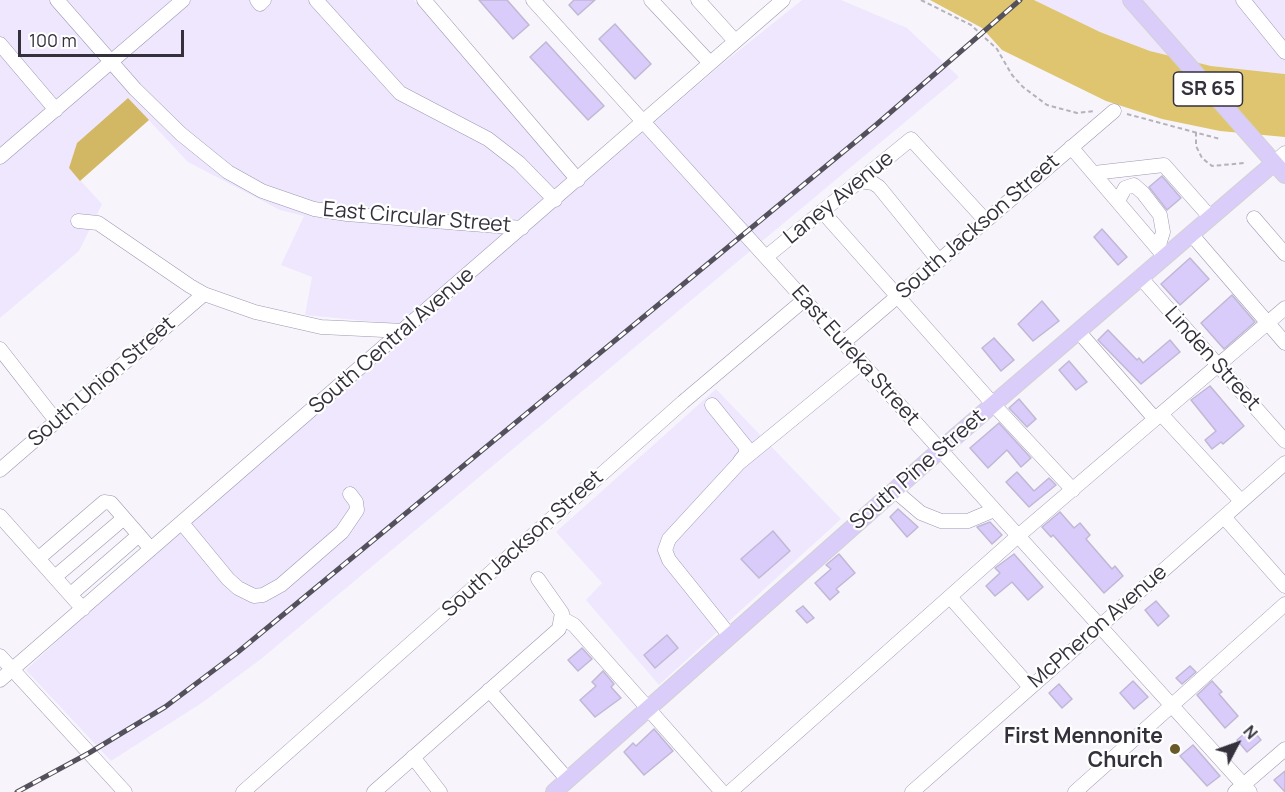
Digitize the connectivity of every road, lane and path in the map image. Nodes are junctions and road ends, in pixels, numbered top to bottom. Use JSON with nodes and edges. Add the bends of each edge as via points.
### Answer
{"nodes":[{"id":1,"x":57,"y":0,"type":"edge"},
{"id":2,"x":183,"y":0,"type":"edge"},
{"id":3,"x":257,"y":0,"type":"edge"},
{"id":4,"x":264,"y":0,"type":"edge"},
{"id":5,"x":316,"y":0,"type":"edge"},
{"id":6,"x":424,"y":0,"type":"edge"},
{"id":7,"x":533,"y":0,"type":"edge"},
{"id":8,"x":651,"y":0,"type":"edge"},
{"id":9,"x":698,"y":0,"type":"edge"},
{"id":10,"x":783,"y":0,"type":"edge"},
{"id":11,"x":921,"y":0,"type":"edge"},
{"id":12,"x":1131,"y":0,"type":"edge"},
{"id":13,"x":1243,"y":0,"type":"edge"},
{"id":14,"x":735,"y":41,"type":"junction"},
{"id":15,"x":0,"y":44,"type":"edge"},
{"id":16,"x":1285,"y":52,"type":"edge"},
{"id":17,"x":112,"y":63,"type":"junction"},
{"id":18,"x":711,"y":63,"type":"junction"},
{"id":19,"x":1012,"y":75,"type":"dead end"},
{"id":20,"x":56,"y":110,"type":"junction"},
{"id":21,"x":1114,"y":111,"type":"dead end"},
{"id":22,"x":644,"y":123,"type":"junction"},
{"id":23,"x":1196,"y":132,"type":"dead end"},
{"id":24,"x":1071,"y":147,"type":"junction"},
{"id":25,"x":0,"y":158,"type":"edge"},
{"id":26,"x":1244,"y":163,"type":"dead end"},
{"id":27,"x":1281,"y":164,"type":"edge"},
{"id":28,"x":1094,"y":173,"type":"junction"},
{"id":29,"x":578,"y":180,"type":"junction"},
{"id":30,"x":860,"y":181,"type":"junction"},
{"id":31,"x":555,"y":200,"type":"junction"},
{"id":32,"x":1118,"y":201,"type":"junction"},
{"id":33,"x":822,"y":211,"type":"junction"},
{"id":34,"x":1210,"y":217,"type":"junction"},
{"id":35,"x":1254,"y":218,"type":"dead end"},
{"id":36,"x":985,"y":220,"type":"junction"},
{"id":37,"x":78,"y":221,"type":"dead end"},
{"id":38,"x":522,"y":228,"type":"junction"},
{"id":39,"x":1191,"y":234,"type":"junction"},
{"id":40,"x":1161,"y":252,"type":"junction"},
{"id":41,"x":1285,"y":254,"type":"edge"},
{"id":42,"x":766,"y":258,"type":"junction"},
{"id":43,"x":936,"y":262,"type":"junction"},
{"id":44,"x":1140,"y":277,"type":"junction"},
{"id":45,"x":204,"y":294,"type":"junction"},
{"id":46,"x":897,"y":296,"type":"junction"},
{"id":47,"x":804,"y":300,"type":"junction"},
{"id":48,"x":1285,"y":308,"type":"edge"},
{"id":49,"x":1267,"y":323,"type":"junction"},
{"id":50,"x":404,"y":331,"type":"junction"},
{"id":51,"x":1078,"y":331,"type":"junction"},
{"id":52,"x":843,"y":343,"type":"junction"},
{"id":53,"x":1285,"y":343,"type":"edge"},
{"id":54,"x":0,"y":349,"type":"edge"},
{"id":55,"x":861,"y":363,"type":"junction"},
{"id":56,"x":1218,"y":365,"type":"junction"},
{"id":57,"x":993,"y":404,"type":"junction"},
{"id":58,"x":712,"y":405,"type":"dead end"},
{"id":59,"x":1158,"y":417,"type":"junction"},
{"id":60,"x":57,"y":422,"type":"junction"},
{"id":61,"x":1285,"y":441,"type":"edge"},
{"id":62,"x":940,"y":450,"type":"junction"},
{"id":63,"x":739,"y":463,"type":"junction"},
{"id":64,"x":1285,"y":463,"type":"edge"},
{"id":65,"x":0,"y":470,"type":"edge"},
{"id":66,"x":894,"y":490,"type":"junction"},
{"id":67,"x":1073,"y":490,"type":"junction"},
{"id":68,"x":350,"y":494,"type":"dead end"},
{"id":69,"x":1241,"y":501,"type":"junction"},
{"id":70,"x":994,"y":510,"type":"junction"},
{"id":71,"x":1224,"y":517,"type":"junction"},
{"id":72,"x":124,"y":518,"type":"junction"},
{"id":73,"x":2,"y":523,"type":"edge"},
{"id":74,"x":182,"y":523,"type":"junction"},
{"id":75,"x":140,"y":535,"type":"junction"},
{"id":76,"x":1018,"y":536,"type":"junction"},
{"id":77,"x":151,"y":549,"type":"junction"},
{"id":78,"x":39,"y":558,"type":"junction"},
{"id":79,"x":56,"y":576,"type":"junction"},
{"id":80,"x":538,"y":579,"type":"dead end"},
{"id":81,"x":1285,"y":586,"type":"edge"},
{"id":82,"x":71,"y":594,"type":"junction"},
{"id":83,"x":950,"y":597,"type":"junction"},
{"id":84,"x":1285,"y":604,"type":"edge"},
{"id":85,"x":84,"y":609,"type":"junction"},
{"id":86,"x":563,"y":619,"type":"junction"},
{"id":87,"x":1100,"y":626,"type":"junction"},
{"id":88,"x":730,"y":636,"type":"junction"},
{"id":89,"x":0,"y":656,"type":"edge"},
{"id":90,"x":13,"y":669,"type":"junction"},
{"id":91,"x":0,"y":680,"type":"edge"},
{"id":92,"x":1030,"y":687,"type":"junction"},
{"id":93,"x":489,"y":690,"type":"junction"},
{"id":94,"x":1172,"y":706,"type":"junction"},
{"id":95,"x":648,"y":709,"type":"junction"},
{"id":96,"x":1285,"y":749,"type":"edge"},
{"id":97,"x":413,"y":757,"type":"junction"},
{"id":98,"x":568,"y":780,"type":"junction"},
{"id":99,"x":1243,"y":790,"type":"edge"},
{"id":100,"x":125,"y":792,"type":"edge"},
{"id":101,"x":243,"y":792,"type":"edge"},
{"id":102,"x":374,"y":792,"type":"edge"},
{"id":103,"x":440,"y":792,"type":"edge"},
{"id":104,"x":554,"y":792,"type":"edge"},
{"id":105,"x":722,"y":792,"type":"edge"},
{"id":106,"x":730,"y":792,"type":"edge"},
{"id":107,"x":912,"y":792,"type":"edge"},
{"id":108,"x":1075,"y":792,"type":"edge"}],
"edges":[{"from":1,"to":17,"type":"street","name":"East Circular Street"},
{"from":2,"to":17,"type":"street"},
{"from":3,"to":4,"type":"street","via":[[260,4]]},
{"from":5,"to":31,"type":"street","via":[[400,93],[489,139]]},
{"from":6,"to":29,"type":"street"},
{"from":7,"to":22,"type":"street","name":"East Eureka Street"},
{"from":8,"to":18,"type":"street"},
{"from":9,"to":14,"type":"street"},
{"from":10,"to":14,"type":"street","name":"South Central Avenue"},
{"from":11,"to":19,"type":"path","via":[[971,25],[997,49]]},
{"from":12,"to":27,"type":"main road","number":"SR 65","via":[[1247,133]]},
{"from":13,"to":16,"type":"street"},
{"from":14,"to":18,"type":"street","name":"South Central Avenue"},
{"from":15,"to":20,"type":"street"},
{"from":17,"to":20,"type":"street"},
{"from":17,"to":38,"type":"street","name":"East Circular Street","via":[[208,157],[246,183],[282,200],[347,214]]},
{"from":18,"to":22,"type":"street","name":"South Central Avenue"},
{"from":20,"to":25,"type":"street"},
{"from":21,"to":24,"type":"street","name":"South Jackson Street"},
{"from":22,"to":29,"type":"street","name":"South Central Avenue"},
{"from":22,"to":42,"type":"street","name":"East Eureka Street"},
{"from":23,"to":26,"type":"path","via":[[1196,146],[1212,166]]},
{"from":24,"to":28,"type":"street"},
{"from":24,"to":36,"type":"street","name":"South Jackson Street"},
{"from":27,"to":34,"type":"main road","name":"South Pine Street","number":"SR 65"},
{"from":28,"to":32,"type":"street"},
{"from":28,"to":34,"type":"street","via":[[1164,165]]},
{"from":29,"to":31,"type":"street","name":"South Central Avenue"},
{"from":30,"to":33,"type":"street","name":"Laney Avenue"},
{"from":30,"to":36,"type":"street","name":"Laney Avenue","via":[[911,139]]},
{"from":30,"to":43,"type":"street","via":[[879,187]]},
{"from":31,"to":38,"type":"street","name":"South Central Avenue"},
{"from":32,"to":40,"type":"street"},
{"from":32,"to":40,"type":"street","via":[[1125,188],[1134,185],[1143,193],[1160,215]]},
{"from":33,"to":42,"type":"street","name":"Laney Avenue"},
{"from":33,"to":46,"type":"street"},
{"from":34,"to":39,"type":"main road","name":"South Pine Street","number":"SR 65"},
{"from":35,"to":41,"type":"street"},
{"from":36,"to":43,"type":"street","name":"South Jackson Street"},
{"from":37,"to":45,"type":"street","via":[[98,223]]},
{"from":38,"to":50,"type":"street","name":"South Central Avenue"},
{"from":39,"to":40,"type":"main road","name":"South Pine Street","number":"SR 65"},
{"from":39,"to":49,"type":"street"},
{"from":40,"to":44,"type":"main road","name":"South Pine Street","number":"SR 65"},
{"from":42,"to":47,"type":"street","name":"East Eureka Street"},
{"from":43,"to":46,"type":"street","name":"South Jackson Street"},
{"from":44,"to":51,"type":"main road","name":"South Pine Street","number":"SR 65"},
{"from":44,"to":56,"type":"street","name":"Linden Street"},
{"from":45,"to":50,"type":"street","via":[[255,312],[321,327]]},
{"from":45,"to":60,"type":"street","name":"South Union Street"},
{"from":46,"to":52,"type":"street","name":"South Jackson Street"},
{"from":46,"to":57,"type":"street"},
{"from":47,"to":52,"type":"street","name":"East Eureka Street"},
{"from":47,"to":101,"type":"street","name":"South Jackson Street","via":[[683,402]]},
{"from":48,"to":49,"type":"street"},
{"from":49,"to":53,"type":"street"},
{"from":49,"to":56,"type":"street"},
{"from":50,"to":74,"type":"street","name":"South Central Avenue"},
{"from":51,"to":57,"type":"main road","name":"South Pine Street","number":"SR 65"},
{"from":51,"to":59,"type":"street"},
{"from":52,"to":55,"type":"street","name":"East Eureka Street"},
{"from":54,"to":60,"type":"street"},
{"from":55,"to":62,"type":"street","name":"East Eureka Street"},
{"from":55,"to":63,"type":"street"},
{"from":56,"to":59,"type":"street"},
{"from":56,"to":61,"type":"street","name":"Linden Street"},
{"from":57,"to":62,"type":"main road","name":"South Pine Street","number":"SR 65"},
{"from":57,"to":67,"type":"street"},
{"from":58,"to":63,"type":"street","via":[[746,447]]},
{"from":59,"to":67,"type":"street"},
{"from":59,"to":69,"type":"street"},
{"from":60,"to":65,"type":"street","name":"South Union Street"},
{"from":62,"to":66,"type":"main road","name":"South Pine Street","number":"SR 65"},
{"from":62,"to":70,"type":"street","name":"East Eureka Street"},
{"from":63,"to":88,"type":"street","via":[[681,523],[665,550]]},
{"from":64,"to":69,"type":"street","name":"McPheron Avenue"},
{"from":66,"to":70,"type":"street","via":[[921,513],[941,521],[968,521]]},
{"from":66,"to":88,"type":"main road","name":"South Pine Street","number":"SR 65"},
{"from":67,"to":76,"type":"street"},
{"from":68,"to":74,"type":"street","via":[[357,510],[342,532],[281,585],[254,596],[228,579]]},
{"from":69,"to":71,"type":"street","name":"McPheron Avenue"},
{"from":70,"to":76,"type":"street","name":"East Eureka Street"},
{"from":71,"to":81,"type":"street"},
{"from":71,"to":87,"type":"street","name":"McPheron Avenue"},
{"from":72,"to":75,"type":"street"},
{"from":72,"to":78,"type":"street","via":[[111,503],[104,502]]},
{"from":72,"to":79,"type":"street"},
{"from":73,"to":78,"type":"street"},
{"from":74,"to":77,"type":"street","name":"South Central Avenue"},
{"from":75,"to":77,"type":"street"},
{"from":75,"to":82,"type":"street"},
{"from":76,"to":83,"type":"street"},
{"from":76,"to":87,"type":"street","name":"East Eureka Street"},
{"from":77,"to":85,"type":"street","name":"South Central Avenue"},
{"from":78,"to":79,"type":"street"},
{"from":79,"to":82,"type":"street"},
{"from":80,"to":86,"type":"street"},
{"from":82,"to":85,"type":"street"},
{"from":83,"to":92,"type":"street"},
{"from":83,"to":106,"type":"street"},
{"from":84,"to":94,"type":"street"},
{"from":85,"to":90,"type":"street","name":"South Central Avenue"},
{"from":86,"to":93,"type":"street","via":[[559,629]]},
{"from":86,"to":95,"type":"street","via":[[574,625]]},
{"from":87,"to":92,"type":"street","name":"McPheron Avenue"},
{"from":87,"to":94,"type":"street","name":"East Eureka Street"},
{"from":88,"to":95,"type":"main road","name":"South Pine Street","number":"SR 65"},
{"from":89,"to":90,"type":"street"},
{"from":90,"to":91,"type":"street","name":"South Central Avenue"},
{"from":90,"to":100,"type":"street"},
{"from":92,"to":107,"type":"street","name":"McPheron Avenue"},
{"from":93,"to":97,"type":"street"},
{"from":93,"to":98,"type":"street"},
{"from":94,"to":99,"type":"street","name":"East Eureka Street"},
{"from":94,"to":108,"type":"street"},
{"from":95,"to":98,"type":"main road","name":"South Pine Street","number":"SR 65"},
{"from":95,"to":105,"type":"street"},
{"from":96,"to":99,"type":"street"},
{"from":97,"to":102,"type":"street"},
{"from":97,"to":103,"type":"street"},
{"from":98,"to":104,"type":"main road","name":"South Pine Street","number":"SR 65"}]}
